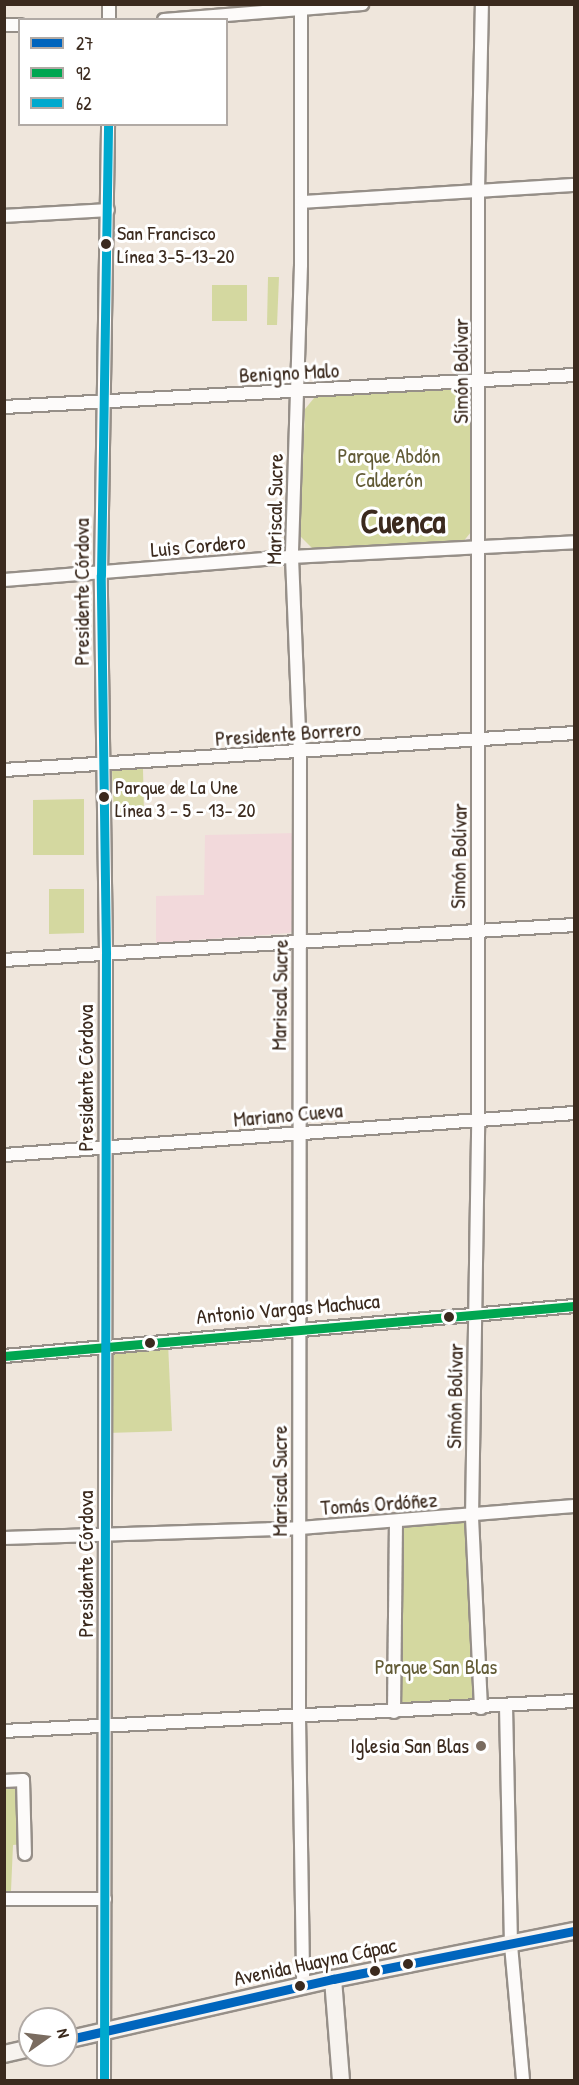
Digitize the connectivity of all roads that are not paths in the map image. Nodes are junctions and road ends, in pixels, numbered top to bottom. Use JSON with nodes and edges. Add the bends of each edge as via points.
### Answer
{"nodes":[{"id":1,"x":362,"y":4,"type":"edge"},
{"id":2,"x":482,"y":4,"type":"edge"},
{"id":3,"x":301,"y":7,"type":"edge"},
{"id":4,"x":186,"y":18,"type":"edge"},
{"id":5,"x":108,"y":126,"type":"edge"},
{"id":6,"x":574,"y":185,"type":"edge"},
{"id":7,"x":478,"y":191,"type":"junction"},
{"id":8,"x":302,"y":202,"type":"junction"},
{"id":9,"x":108,"y":210,"type":"junction"},
{"id":10,"x":4,"y":216,"type":"edge"},
{"id":11,"x":574,"y":375,"type":"edge"},
{"id":12,"x":481,"y":382,"type":"junction"},
{"id":13,"x":297,"y":392,"type":"junction"},
{"id":14,"x":103,"y":400,"type":"junction"},
{"id":15,"x":4,"y":407,"type":"edge"},
{"id":16,"x":574,"y":542,"type":"edge"},
{"id":17,"x":480,"y":547,"type":"junction"},
{"id":18,"x":292,"y":557,"type":"junction"},
{"id":19,"x":101,"y":574,"type":"junction"},
{"id":20,"x":4,"y":580,"type":"edge"},
{"id":21,"x":574,"y":733,"type":"edge"},
{"id":22,"x":480,"y":738,"type":"junction"},
{"id":23,"x":300,"y":754,"type":"junction"},
{"id":24,"x":104,"y":764,"type":"junction"},
{"id":25,"x":4,"y":770,"type":"edge"},
{"id":26,"x":574,"y":926,"type":"edge"},
{"id":27,"x":478,"y":931,"type":"junction"},
{"id":28,"x":301,"y":944,"type":"junction"},
{"id":29,"x":106,"y":953,"type":"junction"},
{"id":30,"x":4,"y":960,"type":"edge"},
{"id":31,"x":574,"y":1113,"type":"edge"},
{"id":32,"x":478,"y":1120,"type":"junction"},
{"id":33,"x":298,"y":1134,"type":"junction"},
{"id":34,"x":106,"y":1149,"type":"junction"},
{"id":35,"x":4,"y":1155,"type":"edge"},
{"id":36,"x":574,"y":1306,"type":"edge"},
{"id":37,"x":476,"y":1312,"type":"junction"},
{"id":38,"x":299,"y":1328,"type":"junction"},
{"id":39,"x":105,"y":1346,"type":"junction"},
{"id":40,"x":4,"y":1356,"type":"edge"},
{"id":41,"x":574,"y":1506,"type":"edge"},
{"id":42,"x":472,"y":1518,"type":"junction"},
{"id":43,"x":396,"y":1522,"type":"junction"},
{"id":44,"x":300,"y":1528,"type":"junction"},
{"id":45,"x":4,"y":1530,"type":"edge"},
{"id":46,"x":105,"y":1534,"type":"junction"},
{"id":47,"x":5,"y":1538,"type":"edge"},
{"id":48,"x":574,"y":1701,"type":"edge"},
{"id":49,"x":506,"y":1706,"type":"junction"},
{"id":50,"x":481,"y":1708,"type":"junction"},
{"id":51,"x":394,"y":1712,"type":"junction"},
{"id":52,"x":299,"y":1717,"type":"junction"},
{"id":53,"x":105,"y":1726,"type":"junction"},
{"id":54,"x":4,"y":1731,"type":"edge"},
{"id":55,"x":4,"y":1781,"type":"edge"},
{"id":56,"x":25,"y":1854,"type":"dead end"},
{"id":57,"x":4,"y":1899,"type":"edge"},
{"id":58,"x":105,"y":1899,"type":"junction"},
{"id":59,"x":574,"y":1931,"type":"edge"},
{"id":60,"x":511,"y":1944,"type":"junction"},
{"id":61,"x":333,"y":1979,"type":"junction"},
{"id":62,"x":303,"y":1986,"type":"junction"},
{"id":63,"x":105,"y":2032,"type":"junction"},
{"id":64,"x":78,"y":2038,"type":"edge"},
{"id":65,"x":104,"y":2080,"type":"edge"},
{"id":66,"x":341,"y":2080,"type":"edge"},
{"id":67,"x":524,"y":2080,"type":"edge"}],
"edges":[{"from":1,"to":3,"type":"street"},
{"from":2,"to":7,"type":"street","name":"Simón Bolívar"},
{"from":3,"to":4,"type":"street"},
{"from":3,"to":8,"type":"street","name":"Mariscal Sucre"},
{"from":5,"to":9,"type":"street","name":"Presidente Córdova"},
{"from":6,"to":7,"type":"street"},
{"from":7,"to":8,"type":"street"},
{"from":7,"to":12,"type":"street","name":"Simón Bolívar"},
{"from":8,"to":13,"type":"street","name":"Mariscal Sucre"},
{"from":9,"to":10,"type":"street"},
{"from":9,"to":14,"type":"street","name":"Presidente Córdova"},
{"from":11,"to":12,"type":"street","name":"Benigno Malo"},
{"from":12,"to":13,"type":"street","name":"Benigno Malo"},
{"from":12,"to":17,"type":"street","name":"Simón Bolívar"},
{"from":13,"to":14,"type":"street","name":"Benigno Malo"},
{"from":13,"to":18,"type":"street","name":"Mariscal Sucre"},
{"from":14,"to":15,"type":"street","name":"Benigno Malo"},
{"from":14,"to":19,"type":"street","name":"Presidente Córdova"},
{"from":16,"to":17,"type":"street","name":"Luis Cordero"},
{"from":17,"to":18,"type":"street","name":"Luis Cordero"},
{"from":17,"to":22,"type":"street","name":"Simón Bolívar"},
{"from":18,"to":19,"type":"street","name":"Luis Cordero"},
{"from":18,"to":23,"type":"street","name":"Mariscal Sucre"},
{"from":19,"to":20,"type":"street","name":"Luis Cordero"},
{"from":19,"to":24,"type":"street","name":"Presidente Córdova"},
{"from":21,"to":22,"type":"street","name":"Presidente Borrero"},
{"from":22,"to":23,"type":"street","name":"Presidente Borrero"},
{"from":22,"to":27,"type":"street","name":"Simón Bolívar"},
{"from":23,"to":24,"type":"street","name":"Presidente Borrero"},
{"from":23,"to":28,"type":"street","name":"Mariscal Sucre"},
{"from":24,"to":25,"type":"street","name":"Presidente Borrero"},
{"from":24,"to":29,"type":"street","name":"Presidente Córdova"},
{"from":26,"to":27,"type":"street"},
{"from":27,"to":28,"type":"street"},
{"from":27,"to":32,"type":"street","name":"Simón Bolívar"},
{"from":28,"to":29,"type":"street"},
{"from":28,"to":33,"type":"street","name":"Mariscal Sucre"},
{"from":29,"to":30,"type":"street"},
{"from":29,"to":34,"type":"street","name":"Presidente Córdova"},
{"from":31,"to":32,"type":"street","name":"Mariano Cueva"},
{"from":32,"to":33,"type":"street","name":"Mariano Cueva"},
{"from":32,"to":37,"type":"street","name":"Simón Bolívar"},
{"from":33,"to":34,"type":"street","name":"Mariano Cueva"},
{"from":33,"to":38,"type":"street","name":"Mariscal Sucre"},
{"from":34,"to":35,"type":"street","name":"Mariano Cueva"},
{"from":34,"to":39,"type":"street","name":"Presidente Córdova"},
{"from":36,"to":37,"type":"street","name":"Antonio Vargas Machuca"},
{"from":37,"to":38,"type":"street","name":"Antonio Vargas Machuca"},
{"from":37,"to":42,"type":"street","name":"Simón Bolívar"},
{"from":38,"to":39,"type":"street","name":"Antonio Vargas Machuca"},
{"from":38,"to":44,"type":"street","name":"Mariscal Sucre"},
{"from":39,"to":40,"type":"street","name":"Antonio Vargas Machuca"},
{"from":39,"to":46,"type":"street","name":"Presidente Córdova"},
{"from":41,"to":42,"type":"street","name":"Tomás Ordóñez"},
{"from":42,"to":43,"type":"street","name":"Tomás Ordóñez"},
{"from":42,"to":50,"type":"street","name":"Simón Bolívar"},
{"from":43,"to":44,"type":"street","name":"Tomás Ordóñez"},
{"from":43,"to":51,"type":"street"},
{"from":44,"to":46,"type":"street","name":"Tomás Ordóñez"},
{"from":44,"to":52,"type":"street","name":"Mariscal Sucre"},
{"from":45,"to":47,"type":"street"},
{"from":46,"to":47,"type":"street","name":"Tomás Ordóñez"},
{"from":46,"to":53,"type":"street","name":"Presidente Córdova"},
{"from":48,"to":49,"type":"street"},
{"from":49,"to":50,"type":"street"},
{"from":49,"to":60,"type":"street"},
{"from":50,"to":51,"type":"street"},
{"from":51,"to":52,"type":"street"},
{"from":52,"to":53,"type":"street"},
{"from":52,"to":62,"type":"street","name":"Mariscal Sucre"},
{"from":53,"to":54,"type":"street"},
{"from":53,"to":58,"type":"street","name":"Presidente Córdova"},
{"from":55,"to":56,"type":"street","via":[[23,1780]]},
{"from":57,"to":58,"type":"street"},
{"from":58,"to":63,"type":"street","name":"Presidente Córdova"},
{"from":59,"to":60,"type":"street","name":"Avenida Huayna Cápac"},
{"from":60,"to":61,"type":"street","name":"Avenida Huayna Cápac"},
{"from":60,"to":67,"type":"street"},
{"from":61,"to":62,"type":"street","name":"Avenida Huayna Cápac"},
{"from":61,"to":66,"type":"street"},
{"from":62,"to":63,"type":"street","name":"Avenida Huayna Cápac"},
{"from":63,"to":64,"type":"street","name":"Avenida Huayna Cápac"},
{"from":63,"to":65,"type":"street","name":"Presidente Córdova"}]}
